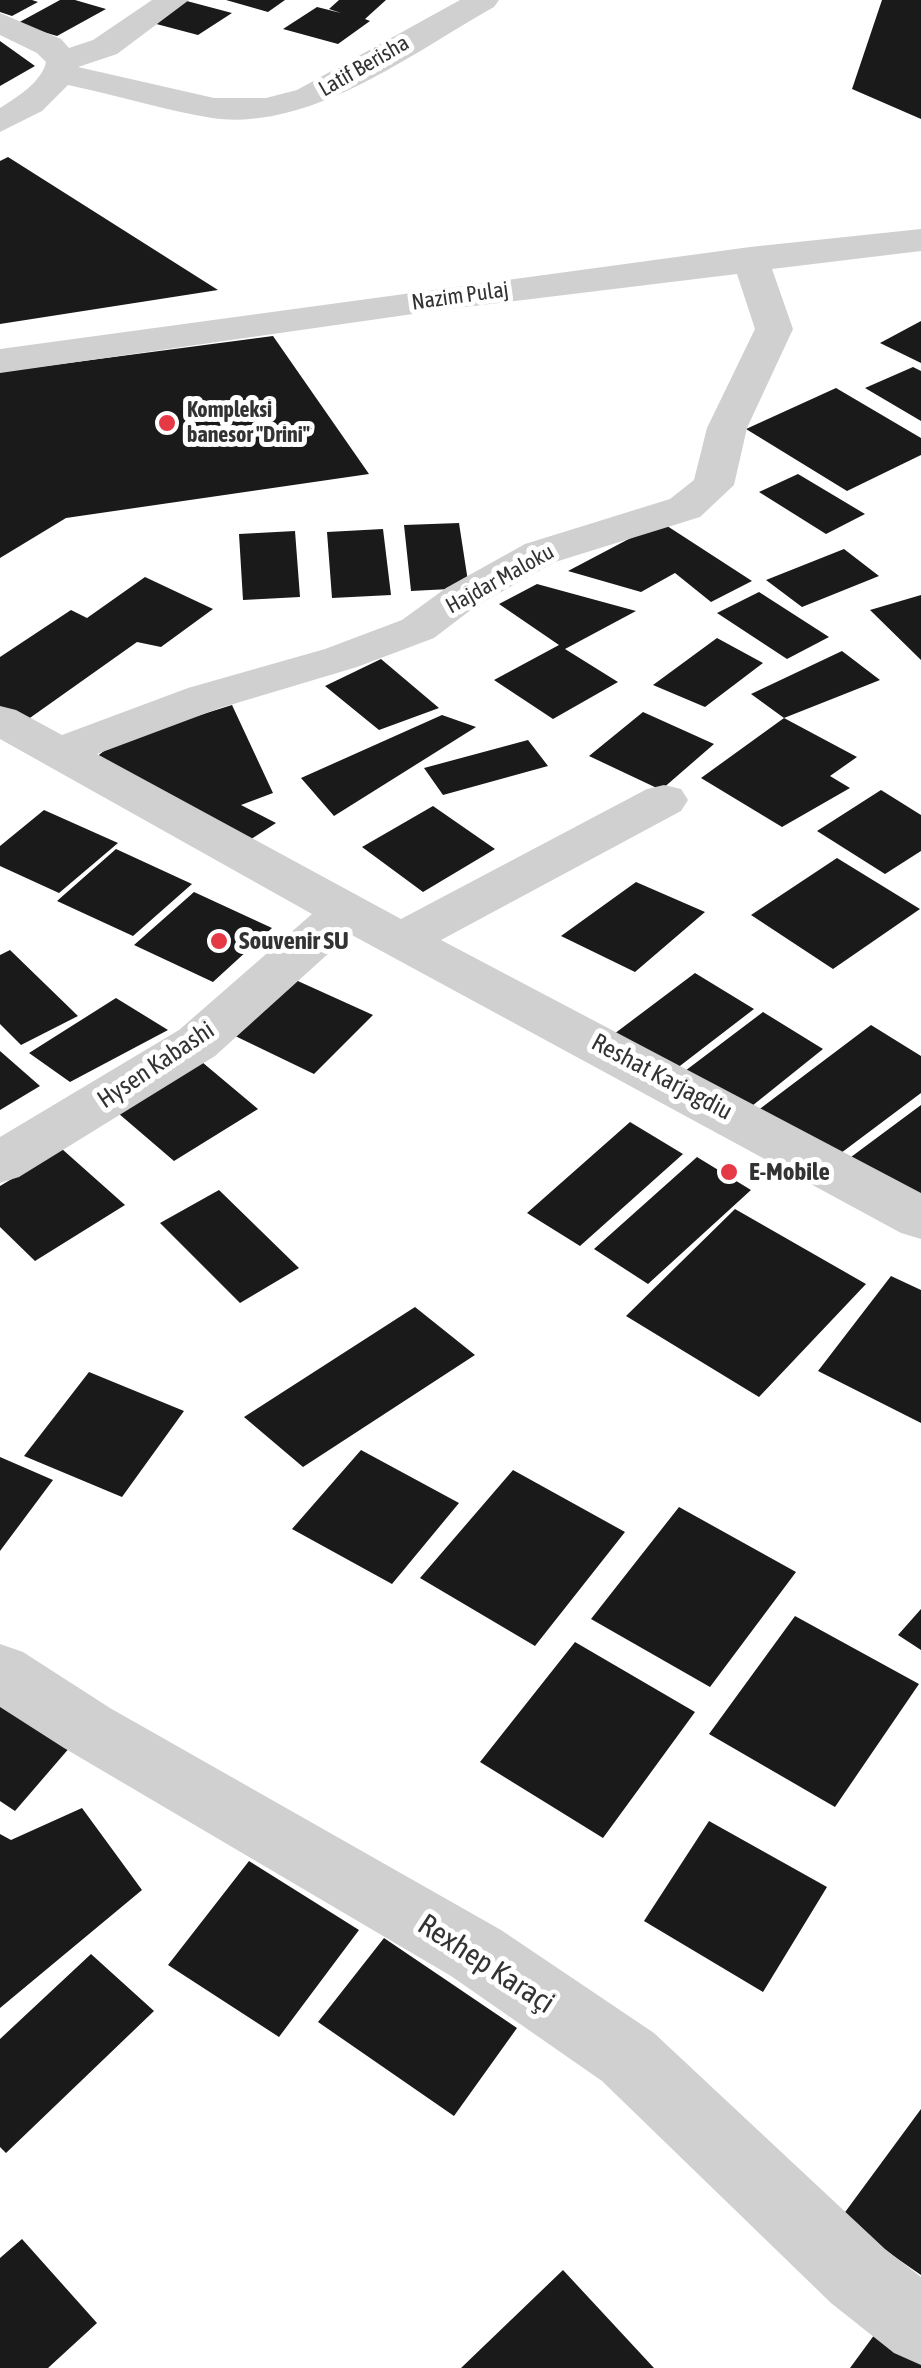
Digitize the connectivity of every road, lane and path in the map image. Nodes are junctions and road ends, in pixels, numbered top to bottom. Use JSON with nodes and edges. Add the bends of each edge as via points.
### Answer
{"nodes":[{"id":1,"x":173,"y":0,"type":"edge"},
{"id":2,"x":483,"y":0,"type":"edge"},
{"id":3,"x":0,"y":22,"type":"edge"},
{"id":4,"x":62,"y":66,"type":"junction"},
{"id":5,"x":0,"y":122,"type":"edge"},
{"id":6,"x":921,"y":240,"type":"edge"},
{"id":7,"x":750,"y":258,"type":"junction"},
{"id":8,"x":0,"y":361,"type":"edge"},
{"id":9,"x":0,"y":720,"type":"edge"},
{"id":10,"x":57,"y":752,"type":"junction"},
{"id":11,"x":664,"y":800,"type":"dead end"},
{"id":12,"x":346,"y":911,"type":"junction"},
{"id":13,"x":401,"y":940,"type":"junction"},
{"id":14,"x":0,"y":1163,"type":"edge"},
{"id":15,"x":921,"y":1218,"type":"edge"},
{"id":16,"x":0,"y":1672,"type":"edge"},
{"id":17,"x":921,"y":2326,"type":"edge"}],
"edges":[{"from":1,"to":4,"type":"street"},
{"from":2,"to":4,"type":"street","name":"Latif Berisha","via":[[310,97],[267,108],[214,108]]},
{"from":3,"to":4,"type":"street","via":[[49,46]]},
{"from":4,"to":5,"type":"street","via":[[30,104]]},
{"from":6,"to":7,"type":"street","name":"Nazim Pulaj"},
{"from":7,"to":8,"type":"street","name":"Nazim Pulaj"},
{"from":7,"to":10,"type":"street","name":"Hajdar Maloku","via":[[774,329],[727,428],[713,485],[685,508],[540,553],[418,629]]},
{"from":9,"to":10,"type":"street","name":"Reshat Karjagdiu"},
{"from":10,"to":12,"type":"street","name":"Reshat Karjagdiu"},
{"from":11,"to":13,"type":"street"},
{"from":12,"to":13,"type":"street","name":"Reshat Karjagdiu"},
{"from":12,"to":14,"type":"street","name":"Hysen Kabashi","via":[[197,1043]]},
{"from":13,"to":15,"type":"street","name":"Reshat Karjagdiu"},
{"from":16,"to":17,"type":"street","name":"Rexhep Karaçi","via":[[476,1953],[628,2057],[858,2276]]}]}
